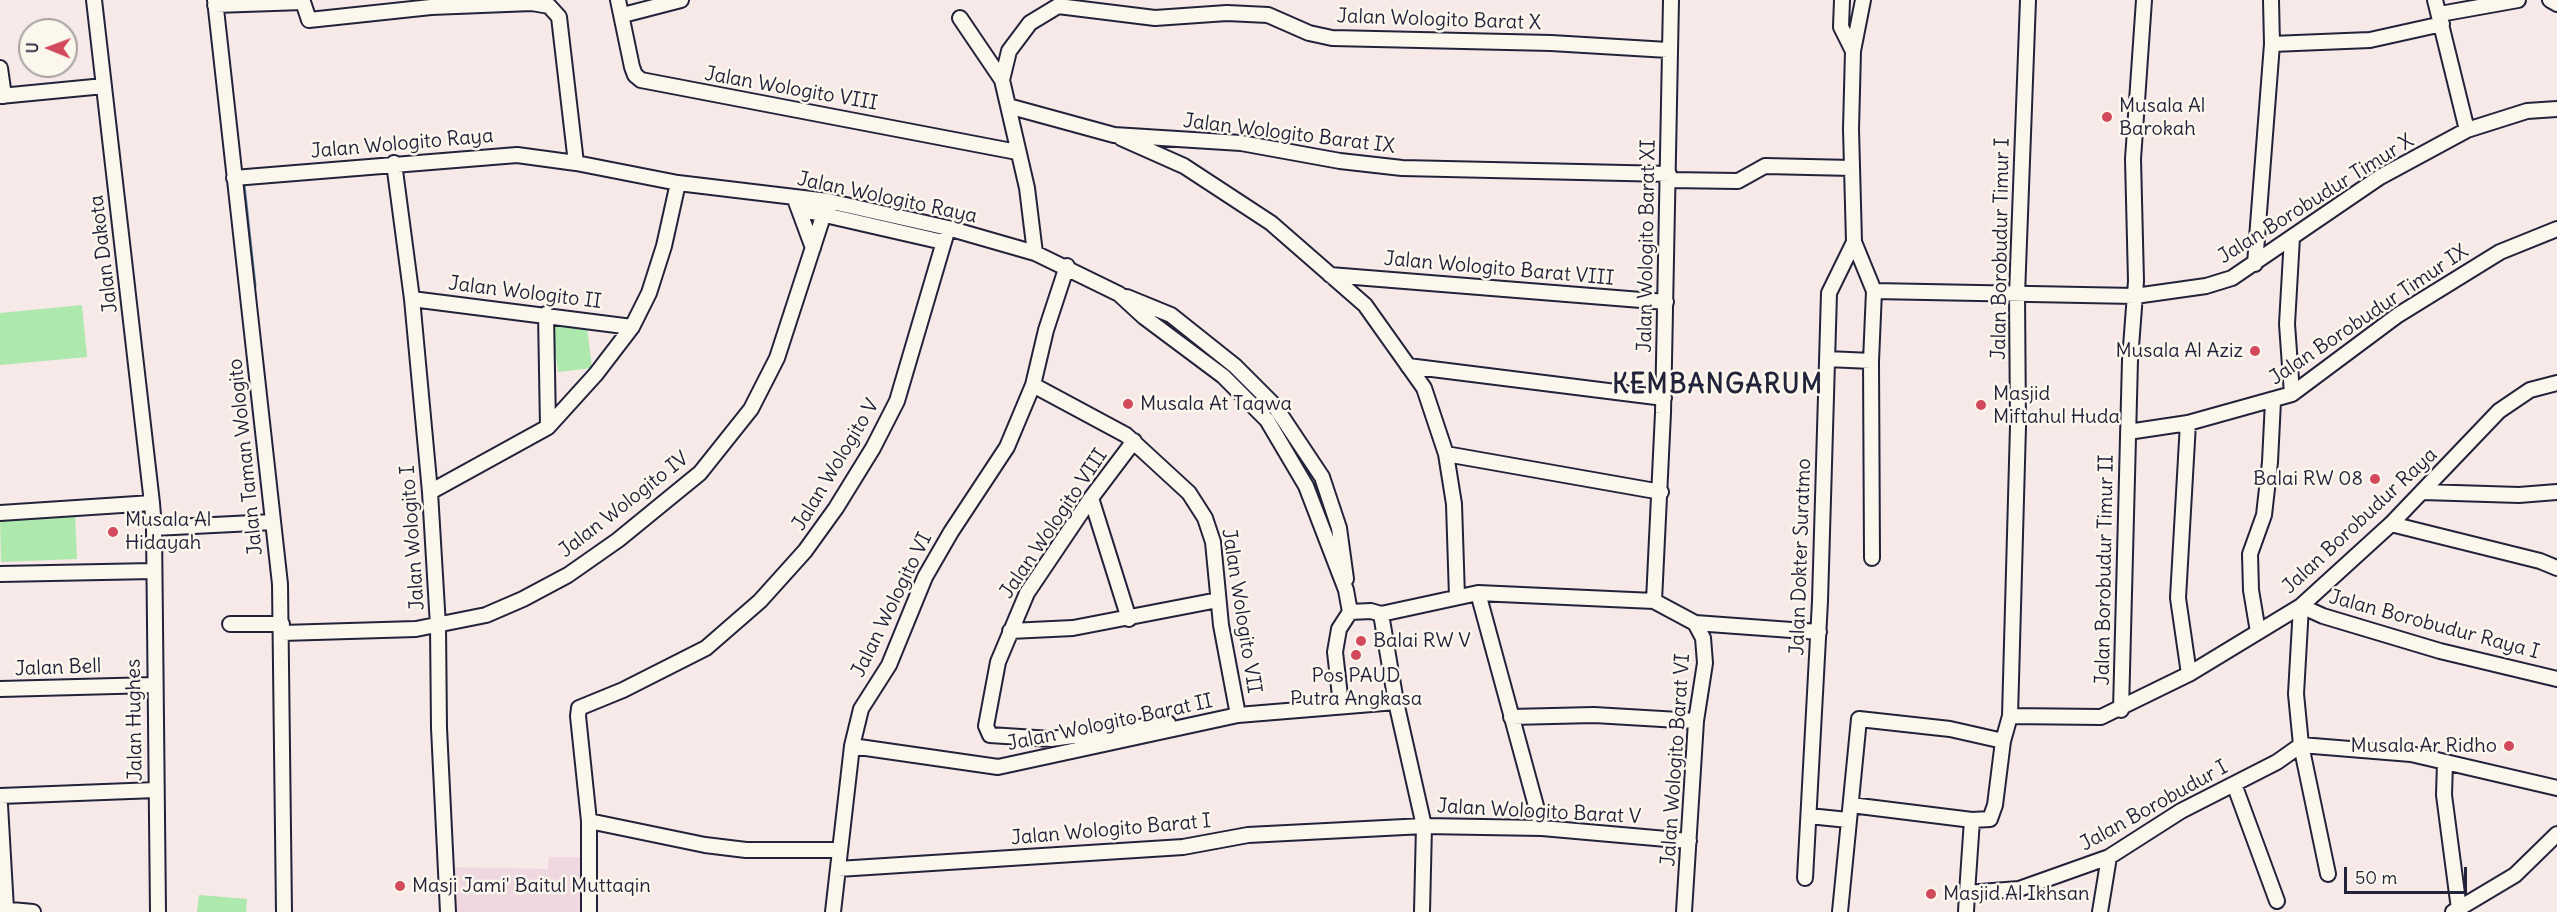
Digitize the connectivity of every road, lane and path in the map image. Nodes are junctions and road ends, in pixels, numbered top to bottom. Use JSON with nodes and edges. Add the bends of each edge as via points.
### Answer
{"nodes":[{"id":1,"x":94,"y":0,"type":"edge"},
{"id":2,"x":618,"y":0,"type":"edge"},
{"id":3,"x":681,"y":0,"type":"edge"},
{"id":4,"x":1671,"y":0,"type":"edge"},
{"id":5,"x":1842,"y":0,"type":"edge"},
{"id":6,"x":1863,"y":0,"type":"edge"},
{"id":7,"x":2028,"y":0,"type":"edge"},
{"id":8,"x":2144,"y":0,"type":"edge"},
{"id":9,"x":2271,"y":0,"type":"edge"},
{"id":10,"x":2435,"y":0,"type":"edge"},
{"id":11,"x":2518,"y":0,"type":"edge"},
{"id":12,"x":2550,"y":0,"type":"edge"},
{"id":13,"x":215,"y":2,"type":"edge"},
{"id":14,"x":532,"y":2,"type":"edge"},
{"id":15,"x":2557,"y":4,"type":"edge"},
{"id":16,"x":623,"y":15,"type":"junction"},
{"id":17,"x":960,"y":18,"type":"dead end"},
{"id":18,"x":2441,"y":19,"type":"junction"},
{"id":19,"x":2272,"y":44,"type":"junction"},
{"id":20,"x":1668,"y":50,"type":"junction"},
{"id":21,"x":1853,"y":51,"type":"junction"},
{"id":22,"x":0,"y":68,"type":"edge"},
{"id":23,"x":1002,"y":80,"type":"junction"},
{"id":24,"x":104,"y":86,"type":"junction"},
{"id":25,"x":2,"y":96,"type":"edge"},
{"id":26,"x":1008,"y":106,"type":"junction"},
{"id":27,"x":2557,"y":109,"type":"edge"},
{"id":28,"x":2467,"y":130,"type":"junction"},
{"id":29,"x":1114,"y":135,"type":"junction"},
{"id":30,"x":1017,"y":152,"type":"junction"},
{"id":31,"x":576,"y":162,"type":"junction"},
{"id":32,"x":394,"y":163,"type":"junction"},
{"id":33,"x":1852,"y":168,"type":"junction"},
{"id":34,"x":1669,"y":177,"type":"junction"},
{"id":35,"x":234,"y":178,"type":"junction"},
{"id":36,"x":678,"y":183,"type":"junction"},
{"id":37,"x":797,"y":203,"type":"junction"},
{"id":38,"x":826,"y":207,"type":"junction"},
{"id":39,"x":948,"y":228,"type":"junction"},
{"id":40,"x":2557,"y":229,"type":"edge"},
{"id":41,"x":2292,"y":237,"type":"junction"},
{"id":42,"x":943,"y":242,"type":"junction"},
{"id":43,"x":1854,"y":242,"type":"junction"},
{"id":44,"x":813,"y":248,"type":"junction"},
{"id":45,"x":1035,"y":253,"type":"junction"},
{"id":46,"x":2255,"y":264,"type":"junction"},
{"id":47,"x":1067,"y":266,"type":"junction"},
{"id":48,"x":1330,"y":275,"type":"junction"},
{"id":49,"x":1874,"y":291,"type":"junction"},
{"id":50,"x":2018,"y":295,"type":"junction"},
{"id":51,"x":2135,"y":296,"type":"junction"},
{"id":52,"x":412,"y":299,"type":"junction"},
{"id":53,"x":1666,"y":302,"type":"junction"},
{"id":54,"x":546,"y":314,"type":"junction"},
{"id":55,"x":632,"y":327,"type":"junction"},
{"id":56,"x":1827,"y":359,"type":"junction"},
{"id":57,"x":1870,"y":361,"type":"junction"},
{"id":58,"x":1408,"y":366,"type":"junction"},
{"id":59,"x":2557,"y":383,"type":"edge"},
{"id":60,"x":1033,"y":385,"type":"junction"},
{"id":61,"x":2292,"y":394,"type":"junction"},
{"id":62,"x":1664,"y":399,"type":"junction"},
{"id":63,"x":2273,"y":402,"type":"junction"},
{"id":64,"x":2188,"y":423,"type":"junction"},
{"id":65,"x":548,"y":427,"type":"junction"},
{"id":66,"x":2128,"y":432,"type":"junction"},
{"id":67,"x":1134,"y":441,"type":"junction"},
{"id":68,"x":1446,"y":454,"type":"junction"},
{"id":69,"x":430,"y":492,"type":"junction"},
{"id":70,"x":1661,"y":492,"type":"junction"},
{"id":71,"x":2423,"y":492,"type":"junction"},
{"id":72,"x":2557,"y":492,"type":"edge"},
{"id":73,"x":1091,"y":498,"type":"junction"},
{"id":74,"x":152,"y":502,"type":"junction"},
{"id":75,"x":0,"y":513,"type":"edge"},
{"id":76,"x":273,"y":522,"type":"junction"},
{"id":77,"x":2391,"y":524,"type":"junction"},
{"id":78,"x":154,"y":528,"type":"junction"},
{"id":79,"x":1872,"y":558,"type":"dead end"},
{"id":80,"x":2557,"y":568,"type":"edge"},
{"id":81,"x":153,"y":571,"type":"junction"},
{"id":82,"x":0,"y":574,"type":"edge"},
{"id":83,"x":1478,"y":593,"type":"junction"},
{"id":84,"x":1457,"y":597,"type":"junction"},
{"id":85,"x":1218,"y":600,"type":"junction"},
{"id":86,"x":1654,"y":601,"type":"junction"},
{"id":87,"x":2301,"y":606,"type":"junction"},
{"id":88,"x":1350,"y":612,"type":"junction"},
{"id":89,"x":1381,"y":614,"type":"junction"},
{"id":90,"x":1129,"y":619,"type":"junction"},
{"id":91,"x":1695,"y":623,"type":"junction"},
{"id":92,"x":230,"y":624,"type":"dead end"},
{"id":93,"x":438,"y":627,"type":"junction"},
{"id":94,"x":282,"y":628,"type":"junction"},
{"id":95,"x":1010,"y":631,"type":"junction"},
{"id":96,"x":1819,"y":632,"type":"junction"},
{"id":97,"x":2258,"y":632,"type":"junction"},
{"id":98,"x":2189,"y":674,"type":"junction"},
{"id":99,"x":2557,"y":679,"type":"edge"},
{"id":100,"x":154,"y":685,"type":"junction"},
{"id":101,"x":0,"y":689,"type":"edge"},
{"id":102,"x":1396,"y":702,"type":"junction"},
{"id":103,"x":1341,"y":705,"type":"junction"},
{"id":104,"x":2121,"y":710,"type":"junction"},
{"id":105,"x":1238,"y":715,"type":"junction"},
{"id":106,"x":2010,"y":716,"type":"junction"},
{"id":107,"x":1511,"y":717,"type":"junction"},
{"id":108,"x":1696,"y":721,"type":"junction"},
{"id":109,"x":2003,"y":741,"type":"junction"},
{"id":110,"x":2301,"y":745,"type":"junction"},
{"id":111,"x":852,"y":746,"type":"junction"},
{"id":112,"x":2445,"y":762,"type":"junction"},
{"id":113,"x":2234,"y":784,"type":"junction"},
{"id":114,"x":2557,"y":788,"type":"edge"},
{"id":115,"x":156,"y":790,"type":"junction"},
{"id":116,"x":0,"y":796,"type":"edge"},
{"id":117,"x":0,"y":804,"type":"edge"},
{"id":118,"x":1851,"y":805,"type":"junction"},
{"id":119,"x":1809,"y":816,"type":"junction"},
{"id":120,"x":1848,"y":820,"type":"junction"},
{"id":121,"x":1972,"y":820,"type":"junction"},
{"id":122,"x":589,"y":821,"type":"junction"},
{"id":123,"x":1424,"y":826,"type":"junction"},
{"id":124,"x":1542,"y":828,"type":"junction"},
{"id":125,"x":2557,"y":834,"type":"edge"},
{"id":126,"x":1689,"y":841,"type":"junction"},
{"id":127,"x":840,"y":850,"type":"junction"},
{"id":128,"x":2109,"y":857,"type":"junction"},
{"id":129,"x":838,"y":869,"type":"junction"},
{"id":130,"x":2328,"y":874,"type":"dead end"},
{"id":131,"x":1804,"y":878,"type":"dead end"},
{"id":132,"x":1967,"y":893,"type":"junction"},
{"id":133,"x":2277,"y":901,"type":"dead end"},
{"id":134,"x":3,"y":909,"type":"edge"},
{"id":135,"x":2456,"y":910,"type":"edge"},
{"id":136,"x":33,"y":912,"type":"edge"},
{"id":137,"x":158,"y":912,"type":"edge"},
{"id":138,"x":284,"y":912,"type":"edge"},
{"id":139,"x":448,"y":912,"type":"edge"},
{"id":140,"x":589,"y":912,"type":"edge"},
{"id":141,"x":833,"y":912,"type":"edge"},
{"id":142,"x":1422,"y":912,"type":"edge"},
{"id":143,"x":1684,"y":912,"type":"edge"},
{"id":144,"x":1840,"y":912,"type":"edge"},
{"id":145,"x":1966,"y":912,"type":"edge"},
{"id":146,"x":2100,"y":912,"type":"edge"}],
"edges":[{"from":1,"to":24,"type":"street","name":"Jalan Dakota"},
{"from":2,"to":16,"type":"street","name":"Jalan Wologito VIII"},
{"from":3,"to":16,"type":"street"},
{"from":4,"to":20,"type":"street","name":"Jalan Wologito Barat XI"},
{"from":5,"to":21,"type":"street","name":"Jalan Dokter Suratmo","via":[[1841,27]]},
{"from":6,"to":21,"type":"street","name":"Jalan Dokter Suratmo"},
{"from":7,"to":50,"type":"street","name":"Jalan Borobudur Timur I"},
{"from":8,"to":51,"type":"street","name":"Jalan Borobudur Timur II","via":[[2133,159]]},
{"from":9,"to":19,"type":"street"},
{"from":10,"to":18,"type":"street"},
{"from":11,"to":18,"type":"street"},
{"from":12,"to":15,"type":"street"},
{"from":13,"to":14,"type":"street","via":[[303,2],[307,19]]},
{"from":13,"to":35,"type":"street","name":"Jalan Taman Wologito"},
{"from":14,"to":31,"type":"street","via":[[549,6],[559,17]]},
{"from":16,"to":30,"type":"street","name":"Jalan Wologito VIII","via":[[632,67],[641,80]]},
{"from":17,"to":23,"type":"street"},
{"from":18,"to":19,"type":"street","via":[[2370,40]]},
{"from":18,"to":28,"type":"street"},
{"from":19,"to":46,"type":"street"},
{"from":20,"to":23,"type":"street","name":"Jalan Wologito Barat X","via":[[1332,38],[1309,33],[1268,15],[1227,13],[1155,18],[1058,6],[1030,23],[1009,51]]},
{"from":20,"to":34,"type":"street","name":"Jalan Wologito Barat XI"},
{"from":21,"to":33,"type":"street","name":"Jalan Dokter Suratmo"},
{"from":22,"to":25,"type":"street"},
{"from":23,"to":26,"type":"street"},
{"from":24,"to":25,"type":"street"},
{"from":24,"to":74,"type":"street","name":"Jalan Dakota"},
{"from":26,"to":29,"type":"street","name":"Jalan Wologito Barat IX"},
{"from":26,"to":30,"type":"street"},
{"from":27,"to":28,"type":"street","name":"Jalan Borobudur Timur X","via":[[2527,111]]},
{"from":28,"to":41,"type":"street","name":"Jalan Borobudur Timur X","via":[[2380,177]]},
{"from":29,"to":34,"type":"street","name":"Jalan Wologito Barat IX","via":[[1241,143],[1402,168]]},
{"from":29,"to":48,"type":"street","via":[[1194,173],[1271,223]]},
{"from":30,"to":45,"type":"street","via":[[1028,188]]},
{"from":31,"to":32,"type":"street","name":"Jalan Wologito Raya","via":[[517,155]]},
{"from":31,"to":36,"type":"street","name":"Jalan Wologito Raya"},
{"from":32,"to":35,"type":"street","name":"Jalan Wologito Raya"},
{"from":32,"to":52,"type":"street","name":"Jalan Wologito I"},
{"from":33,"to":34,"type":"street","name":"Jalan Wologito Barat IX","via":[[1765,166],[1738,181]]},
{"from":33,"to":43,"type":"street","name":"Jalan Dokter Suratmo"},
{"from":34,"to":53,"type":"street","name":"Jalan Wologito Barat XI"},
{"from":35,"to":76,"type":"street","name":"Jalan Taman Wologito"},
{"from":36,"to":37,"type":"street","name":"Jalan Wologito Raya"},
{"from":36,"to":55,"type":"street","via":[[649,293]]},
{"from":37,"to":38,"type":"street","name":"Jalan Wologito Raya"},
{"from":37,"to":44,"type":"street"},
{"from":38,"to":39,"type":"street","name":"Jalan Wologito Raya"},
{"from":38,"to":42,"type":"street"},
{"from":38,"to":44,"type":"street","name":"Jalan Wologito IV"},
{"from":39,"to":42,"type":"street","name":"Jalan Wologito V"},
{"from":39,"to":45,"type":"street","name":"Jalan Wologito Raya"},
{"from":40,"to":61,"type":"street","name":"Jalan Borobudur Timur IX","via":[[2500,252],[2398,315]]},
{"from":41,"to":46,"type":"street","name":"Jalan Borobudur Timur X"},
{"from":41,"to":61,"type":"street","via":[[2287,324]]},
{"from":42,"to":122,"type":"street","name":"Jalan Wologito V","via":[[897,401],[843,498],[805,551],[760,600],[706,648],[579,708]]},
{"from":43,"to":49,"type":"street","name":"Jalan Dokter Suratmo"},
{"from":43,"to":56,"type":"street","name":"Jalan Dokter Suratmo","via":[[1829,293]]},
{"from":44,"to":93,"type":"street","name":"Jalan Wologito IV","via":[[772,368],[751,409],[700,473],[568,575],[486,615]]},
{"from":45,"to":47,"type":"street","name":"Jalan Wologito Raya"},
{"from":46,"to":51,"type":"street","name":"Jalan Borobudur Timur X","via":[[2232,278],[2206,286]]},
{"from":47,"to":60,"type":"street","name":"Jalan Wologito VI"},
{"from":47,"to":88,"type":"street","name":"Jalan Wologito Raya","via":[[1170,315],[1235,366],[1274,405],[1322,477],[1339,528]]},
{"from":48,"to":53,"type":"street","name":"Jalan Wologito Barat VIII"},
{"from":48,"to":58,"type":"street","via":[[1365,305]]},
{"from":49,"to":50,"type":"street","name":"Jalan Borobudur Timur X"},
{"from":49,"to":57,"type":"street","name":"Jalan Dokter Suratmo"},
{"from":50,"to":51,"type":"street","name":"Jalan Borobudur Timur X"},
{"from":50,"to":106,"type":"street","name":"Jalan Borobudur Timur I"},
{"from":51,"to":66,"type":"street","name":"Jalan Borobudur Timur II"},
{"from":52,"to":54,"type":"street","name":"Jalan Wologito II"},
{"from":52,"to":69,"type":"street","name":"Jalan Wologito I"},
{"from":53,"to":62,"type":"street","name":"Jalan Wologito Barat XI"},
{"from":54,"to":55,"type":"street","name":"Jalan Wologito II"},
{"from":54,"to":65,"type":"street"},
{"from":55,"to":65,"type":"street","via":[[573,403]]},
{"from":56,"to":57,"type":"street"},
{"from":56,"to":96,"type":"street","name":"Jalan Dokter Suratmo"},
{"from":57,"to":79,"type":"street","name":"Jalan Dokter Suratmo"},
{"from":58,"to":62,"type":"street"},
{"from":58,"to":68,"type":"street","via":[[1424,388]]},
{"from":59,"to":71,"type":"street","name":"Jalan Borobudur Raya","via":[[2530,390],[2499,411]]},
{"from":60,"to":67,"type":"street","name":"Jalan Wologito VII"},
{"from":60,"to":111,"type":"street","name":"Jalan Wologito VI","via":[[1007,447],[924,577],[889,665],[861,709]]},
{"from":61,"to":63,"type":"street","name":"Jalan Borobudur Timur IX"},
{"from":62,"to":70,"type":"street","name":"Jalan Wologito Barat XI"},
{"from":63,"to":64,"type":"street","name":"Jalan Borobudur Timur IX"},
{"from":63,"to":97,"type":"street","via":[[2264,515],[2250,554]]},
{"from":64,"to":66,"type":"street","name":"Jalan Borobudur Timur IX"},
{"from":64,"to":98,"type":"street","via":[[2178,598]]},
{"from":65,"to":69,"type":"street"},
{"from":66,"to":104,"type":"street","name":"Jalan Borobudur Timur II"},
{"from":67,"to":73,"type":"street","name":"Jalan Wologito VIII"},
{"from":67,"to":85,"type":"street","name":"Jalan Wologito VII","via":[[1189,493],[1205,518],[1213,542]]},
{"from":68,"to":70,"type":"street"},
{"from":68,"to":84,"type":"street","via":[[1454,504]]},
{"from":69,"to":93,"type":"street","name":"Jalan Wologito I"},
{"from":70,"to":86,"type":"street","name":"Jalan Wologito Barat XI"},
{"from":71,"to":72,"type":"street"},
{"from":71,"to":77,"type":"street","name":"Jalan Borobudur Raya"},
{"from":73,"to":90,"type":"street"},
{"from":73,"to":95,"type":"street","name":"Jalan Wologito VIII","via":[[1027,593]]},
{"from":74,"to":75,"type":"street"},
{"from":74,"to":78,"type":"street","name":"Jalan Dakota"},
{"from":76,"to":78,"type":"street"},
{"from":76,"to":94,"type":"street","name":"Jalan Taman Wologito"},
{"from":77,"to":80,"type":"street"},
{"from":77,"to":87,"type":"street","name":"Jalan Borobudur Raya"},
{"from":78,"to":81,"type":"street","name":"Jalan Hughes"},
{"from":81,"to":82,"type":"street"},
{"from":81,"to":100,"type":"street","name":"Jalan Hughes"},
{"from":83,"to":84,"type":"street"},
{"from":83,"to":86,"type":"street"},
{"from":83,"to":107,"type":"street"},
{"from":84,"to":89,"type":"street"},
{"from":85,"to":90,"type":"street","name":"Jalan Wologito VIII"},
{"from":85,"to":105,"type":"street","name":"Jalan Wologito VII"},
{"from":86,"to":91,"type":"street"},
{"from":87,"to":97,"type":"street","name":"Jalan Borobudur Raya"},
{"from":87,"to":99,"type":"street","name":"Jalan Borobudur Raya I","via":[[2440,651]]},
{"from":87,"to":110,"type":"street","via":[[2296,694]]},
{"from":88,"to":89,"type":"street"},
{"from":88,"to":103,"type":"street","via":[[1339,629],[1335,652]]},
{"from":89,"to":102,"type":"street"},
{"from":90,"to":95,"type":"street","name":"Jalan Wologito VIII","via":[[1073,628]]},
{"from":91,"to":96,"type":"street"},
{"from":91,"to":108,"type":"street","name":"Jalan Wologito Barat VI","via":[[1703,638],[1705,663]]},
{"from":92,"to":94,"type":"street","name":"Jalan Wologito IV"},
{"from":93,"to":94,"type":"street","name":"Jalan Wologito IV"},
{"from":93,"to":139,"type":"street","name":"Jalan Wologito I"},
{"from":94,"to":138,"type":"street","name":"Jalan Taman Wologito"},
{"from":95,"to":105,"type":"street","name":"Jalan Wologito VIII","via":[[987,711],[990,735],[1051,739]]},
{"from":96,"to":119,"type":"street","name":"Jalan Dokter Suratmo"},
{"from":97,"to":98,"type":"street","name":"Jalan Borobudur Raya"},
{"from":98,"to":104,"type":"street","name":"Jalan Borobudur Raya"},
{"from":100,"to":101,"type":"street","name":"Jalan Bell"},
{"from":100,"to":115,"type":"street","name":"Jalan Hughes"},
{"from":102,"to":103,"type":"street","name":"Jalan Wologito Barat II"},
{"from":102,"to":123,"type":"street"},
{"from":103,"to":105,"type":"street","name":"Jalan Wologito Barat II"},
{"from":104,"to":106,"type":"street","name":"Jalan Borobudur Raya","via":[[2101,717]]},
{"from":105,"to":111,"type":"street","name":"Jalan Wologito Barat II","via":[[998,767]]},
{"from":106,"to":109,"type":"street","name":"Jalan Borobudur Timur I"},
{"from":107,"to":108,"type":"street","via":[[1594,715]]},
{"from":107,"to":124,"type":"street"},
{"from":108,"to":126,"type":"street","name":"Jalan Wologito Barat VI"},
{"from":109,"to":118,"type":"street","via":[[1950,729],[1862,718],[1858,724]]},
{"from":109,"to":121,"type":"street","name":"Jalan Borobudur Timur I","via":[[1994,812],[1990,819]]},
{"from":110,"to":112,"type":"street","via":[[2410,754]]},
{"from":110,"to":113,"type":"street","name":"Jalan Borobudur I"},
{"from":110,"to":130,"type":"street"},
{"from":111,"to":127,"type":"street","name":"Jalan Wologito VI"},
{"from":112,"to":114,"type":"street"},
{"from":112,"to":135,"type":"street","via":[[2444,795]]},
{"from":113,"to":128,"type":"street","name":"Jalan Borobudur I","via":[[2181,811]]},
{"from":113,"to":133,"type":"street"},
{"from":115,"to":116,"type":"street"},
{"from":115,"to":137,"type":"street","name":"Jalan Hughes"},
{"from":117,"to":134,"type":"street"},
{"from":118,"to":120,"type":"street"},
{"from":118,"to":121,"type":"street"},
{"from":119,"to":120,"type":"street"},
{"from":119,"to":131,"type":"street","name":"Jalan Dokter Suratmo"},
{"from":120,"to":144,"type":"street"},
{"from":121,"to":132,"type":"street"},
{"from":122,"to":127,"type":"street","via":[[746,850]]},
{"from":122,"to":140,"type":"street","name":"Jalan Wologito V"},
{"from":123,"to":124,"type":"street","name":"Jalan Wologito Barat V"},
{"from":123,"to":129,"type":"street","name":"Jalan Wologito Barat I","via":[[1248,835],[1183,847]]},
{"from":123,"to":142,"type":"street"},
{"from":124,"to":126,"type":"street","name":"Jalan Wologito Barat V"},
{"from":125,"to":135,"type":"street","via":[[2515,874]]},
{"from":126,"to":143,"type":"street","name":"Jalan Wologito Barat VI"},
{"from":127,"to":129,"type":"street","name":"Jalan Wologito VI"},
{"from":128,"to":132,"type":"street","name":"Jalan Borobudur I","via":[[2019,889]]},
{"from":128,"to":146,"type":"street"},
{"from":129,"to":141,"type":"street","name":"Jalan Wologito VI"},
{"from":132,"to":145,"type":"street"},
{"from":134,"to":136,"type":"street"}]}
